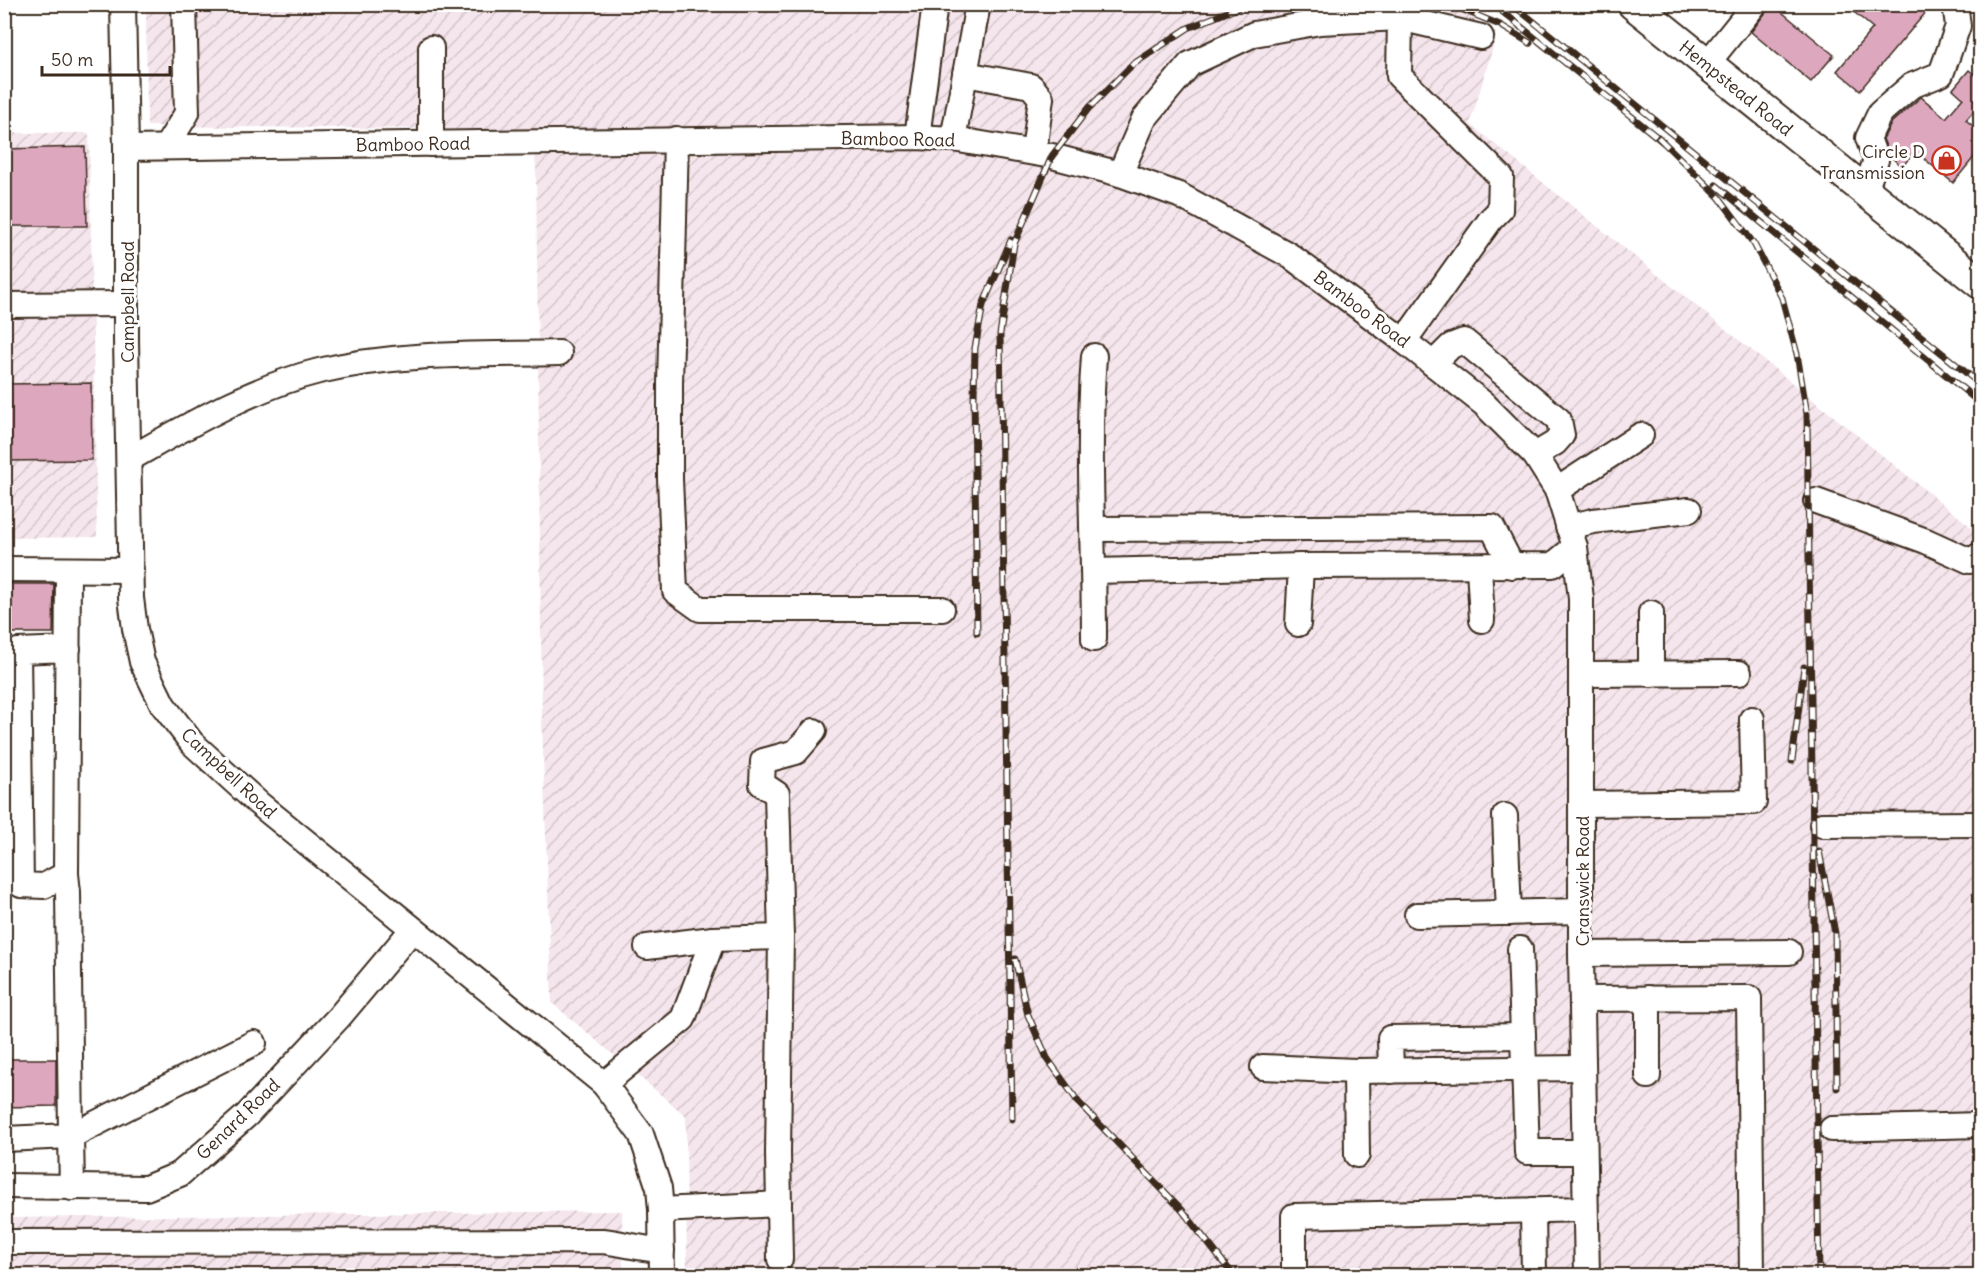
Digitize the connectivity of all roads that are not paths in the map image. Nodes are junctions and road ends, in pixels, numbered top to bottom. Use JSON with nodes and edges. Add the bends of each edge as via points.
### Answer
{"nodes":[{"id":1,"x":123,"y":4,"type":"edge"},
{"id":2,"x":184,"y":4,"type":"edge"},
{"id":3,"x":935,"y":4,"type":"edge"},
{"id":4,"x":978,"y":4,"type":"edge"},
{"id":5,"x":1633,"y":4,"type":"edge"},
{"id":6,"x":1755,"y":4,"type":"edge"},
{"id":7,"x":1955,"y":4,"type":"edge"},
{"id":8,"x":1400,"y":18,"type":"junction"},
{"id":9,"x":1481,"y":37,"type":"dead end"},
{"id":10,"x":432,"y":48,"type":"dead end"},
{"id":11,"x":1706,"y":65,"type":"junction"},
{"id":12,"x":965,"y":74,"type":"junction"},
{"id":13,"x":917,"y":137,"type":"junction"},
{"id":14,"x":953,"y":139,"type":"junction"},
{"id":15,"x":675,"y":140,"type":"junction"},
{"id":16,"x":432,"y":144,"type":"junction"},
{"id":17,"x":166,"y":147,"type":"junction"},
{"id":18,"x":126,"y":148,"type":"junction"},
{"id":19,"x":1034,"y":152,"type":"junction"},
{"id":20,"x":1120,"y":174,"type":"junction"},
{"id":21,"x":1865,"y":191,"type":"junction"},
{"id":22,"x":1980,"y":256,"type":"edge"},
{"id":23,"x":1948,"y":258,"type":"junction"},
{"id":24,"x":1980,"y":284,"type":"edge"},
{"id":25,"x":126,"y":304,"type":"junction"},
{"id":26,"x":4,"y":305,"type":"edge"},
{"id":27,"x":1404,"y":341,"type":"junction"},
{"id":28,"x":559,"y":354,"type":"dead end"},
{"id":29,"x":1094,"y":356,"type":"dead end"},
{"id":30,"x":1433,"y":364,"type":"junction"},
{"id":31,"x":1641,"y":435,"type":"dead end"},
{"id":32,"x":1535,"y":455,"type":"junction"},
{"id":33,"x":129,"y":459,"type":"junction"},
{"id":34,"x":1557,"y":490,"type":"junction"},
{"id":35,"x":1816,"y":501,"type":"dead end"},
{"id":36,"x":1689,"y":510,"type":"dead end"},
{"id":37,"x":1093,"y":529,"type":"junction"},
{"id":38,"x":1571,"y":537,"type":"junction"},
{"id":39,"x":1977,"y":562,"type":"edge"},
{"id":40,"x":1301,"y":566,"type":"junction"},
{"id":41,"x":1512,"y":566,"type":"junction"},
{"id":42,"x":1479,"y":567,"type":"junction"},
{"id":43,"x":4,"y":569,"type":"edge"},
{"id":44,"x":68,"y":570,"type":"junction"},
{"id":45,"x":131,"y":570,"type":"junction"},
{"id":46,"x":1094,"y":571,"type":"junction"},
{"id":47,"x":942,"y":609,"type":"dead end"},
{"id":48,"x":1651,"y":613,"type":"dead end"},
{"id":49,"x":1482,"y":620,"type":"dead end"},
{"id":50,"x":1298,"y":624,"type":"dead end"},
{"id":51,"x":1094,"y":639,"type":"dead end"},
{"id":52,"x":68,"y":649,"type":"junction"},
{"id":53,"x":1739,"y":673,"type":"dead end"},
{"id":54,"x":1582,"y":674,"type":"junction"},
{"id":55,"x":1651,"y":674,"type":"junction"},
{"id":56,"x":1752,"y":718,"type":"dead end"},
{"id":57,"x":814,"y":731,"type":"dead end"},
{"id":58,"x":1582,"y":804,"type":"junction"},
{"id":59,"x":1505,"y":816,"type":"dead end"},
{"id":60,"x":1980,"y":824,"type":"edge"},
{"id":61,"x":1822,"y":825,"type":"dead end"},
{"id":62,"x":66,"y":874,"type":"junction"},
{"id":63,"x":1581,"y":911,"type":"junction"},
{"id":64,"x":1509,"y":913,"type":"junction"},
{"id":65,"x":1417,"y":915,"type":"dead end"},
{"id":66,"x":412,"y":930,"type":"junction"},
{"id":67,"x":781,"y":937,"type":"junction"},
{"id":68,"x":713,"y":939,"type":"junction"},
{"id":69,"x":647,"y":947,"type":"dead end"},
{"id":70,"x":1520,"y":949,"type":"dead end"},
{"id":71,"x":1789,"y":952,"type":"dead end"},
{"id":72,"x":1581,"y":954,"type":"junction"},
{"id":73,"x":1648,"y":998,"type":"junction"},
{"id":74,"x":1582,"y":999,"type":"junction"},
{"id":75,"x":1523,"y":1036,"type":"junction"},
{"id":76,"x":254,"y":1042,"type":"dead end"},
{"id":77,"x":1263,"y":1067,"type":"dead end"},
{"id":78,"x":1583,"y":1068,"type":"junction"},
{"id":79,"x":1524,"y":1069,"type":"junction"},
{"id":80,"x":1356,"y":1071,"type":"junction"},
{"id":81,"x":1391,"y":1071,"type":"junction"},
{"id":82,"x":1648,"y":1076,"type":"dead end"},
{"id":83,"x":604,"y":1084,"type":"junction"},
{"id":84,"x":1980,"y":1125,"type":"edge"},
{"id":85,"x":1832,"y":1129,"type":"dead end"},
{"id":86,"x":71,"y":1136,"type":"junction"},
{"id":87,"x":4,"y":1139,"type":"edge"},
{"id":88,"x":1584,"y":1152,"type":"junction"},
{"id":89,"x":1357,"y":1155,"type":"dead end"},
{"id":90,"x":4,"y":1186,"type":"edge"},
{"id":91,"x":72,"y":1188,"type":"junction"},
{"id":92,"x":778,"y":1204,"type":"junction"},
{"id":93,"x":1585,"y":1209,"type":"junction"},
{"id":94,"x":661,"y":1210,"type":"junction"},
{"id":95,"x":1533,"y":1210,"type":"junction"},
{"id":96,"x":4,"y":1242,"type":"edge"},
{"id":97,"x":662,"y":1250,"type":"junction"},
{"id":98,"x":780,"y":1259,"type":"dead end"},
{"id":99,"x":662,"y":1275,"type":"edge"},
{"id":100,"x":1294,"y":1275,"type":"edge"},
{"id":101,"x":1534,"y":1275,"type":"edge"},
{"id":102,"x":1587,"y":1275,"type":"edge"},
{"id":103,"x":1752,"y":1275,"type":"edge"}],
"edges":[{"from":1,"to":18,"type":"street","name":"Campbell Road"},
{"from":2,"to":17,"type":"street","via":[[187,113]]},
{"from":3,"to":13,"type":"street"},
{"from":4,"to":12,"type":"street"},
{"from":5,"to":11,"type":"main road","name":"Hempstead Road"},
{"from":6,"to":11,"type":"street"},
{"from":7,"to":21,"type":"street","via":[[1958,26],[1941,74],[1911,86],[1880,113],[1868,138],[1876,159]]},
{"from":8,"to":9,"type":"street"},
{"from":8,"to":20,"type":"street","via":[[1320,22],[1254,34],[1190,64],[1144,119]]},
{"from":8,"to":27,"type":"street","via":[[1400,76],[1501,177],[1500,210]]},
{"from":10,"to":16,"type":"street"},
{"from":11,"to":21,"type":"main road","name":"Hempstead Road"},
{"from":12,"to":14,"type":"street"},
{"from":12,"to":19,"type":"street","via":[[1031,86],[1041,98]]},
{"from":13,"to":14,"type":"street","name":"Bamboo Road"},
{"from":13,"to":15,"type":"street","name":"Bamboo Road"},
{"from":14,"to":19,"type":"street","name":"Bamboo Road"},
{"from":15,"to":16,"type":"street","name":"Bamboo Road"},
{"from":15,"to":47,"type":"street","via":[[670,384],[675,591],[700,609]]},
{"from":16,"to":17,"type":"street","name":"Bamboo Road"},
{"from":17,"to":18,"type":"street","name":"Bamboo Road"},
{"from":18,"to":25,"type":"street","name":"Campbell Road"},
{"from":19,"to":20,"type":"street","name":"Bamboo Road"},
{"from":20,"to":27,"type":"street","name":"Bamboo Road","via":[[1179,195],[1289,255]]},
{"from":21,"to":23,"type":"main road","name":"Hempstead Road"},
{"from":22,"to":23,"type":"main road"},
{"from":23,"to":24,"type":"main road","name":"Hempstead Road"},
{"from":25,"to":26,"type":"street"},
{"from":25,"to":33,"type":"street","name":"Campbell Road"},
{"from":27,"to":30,"type":"street","name":"Bamboo Road"},
{"from":28,"to":33,"type":"street","via":[[405,358],[317,371],[262,390],[200,419]]},
{"from":29,"to":37,"type":"street","via":[[1090,399]]},
{"from":30,"to":32,"type":"street","name":"Bamboo Road","via":[[1484,404]]},
{"from":30,"to":32,"type":"street","via":[[1451,346],[1464,341],[1559,420],[1562,435]]},
{"from":31,"to":34,"type":"street"},
{"from":32,"to":34,"type":"street","name":"Bamboo Road"},
{"from":33,"to":45,"type":"street","name":"Campbell Road"},
{"from":34,"to":38,"type":"street","name":"Cranswick Road"},
{"from":35,"to":39,"type":"street"},
{"from":36,"to":38,"type":"street","via":[[1593,521]]},
{"from":37,"to":41,"type":"street","via":[[1492,527]]},
{"from":37,"to":46,"type":"street"},
{"from":38,"to":41,"type":"street","via":[[1553,565]]},
{"from":38,"to":54,"type":"street","name":"Cranswick Road","via":[[1581,599]]},
{"from":40,"to":42,"type":"street"},
{"from":40,"to":46,"type":"street"},
{"from":40,"to":50,"type":"street"},
{"from":41,"to":42,"type":"street"},
{"from":42,"to":49,"type":"street"},
{"from":43,"to":44,"type":"street"},
{"from":44,"to":45,"type":"street"},
{"from":44,"to":52,"type":"street"},
{"from":45,"to":66,"type":"street","name":"Campbell Road","via":[[135,629],[142,662],[163,705],[184,734],[258,803]]},
{"from":46,"to":51,"type":"street"},
{"from":48,"to":55,"type":"street"},
{"from":52,"to":62,"type":"street"},
{"from":52,"to":62,"type":"street","via":[[18,651],[21,885],[44,886]]},
{"from":53,"to":55,"type":"street"},
{"from":54,"to":55,"type":"street"},
{"from":54,"to":58,"type":"street","name":"Cranswick Road"},
{"from":56,"to":58,"type":"street","via":[[1754,802]]},
{"from":57,"to":67,"type":"street","via":[[796,752],[763,761],[762,784],[777,794]]},
{"from":58,"to":63,"type":"street","name":"Cranswick Road"},
{"from":59,"to":64,"type":"street"},
{"from":60,"to":61,"type":"street"},
{"from":62,"to":86,"type":"street"},
{"from":63,"to":64,"type":"street"},
{"from":63,"to":72,"type":"street","name":"Cranswick Road"},
{"from":64,"to":65,"type":"street"},
{"from":66,"to":83,"type":"street","name":"Campbell Road"},
{"from":66,"to":91,"type":"street","name":"Genard Road","via":[[339,1017],[247,1115],[180,1174],[146,1188]]},
{"from":67,"to":68,"type":"street"},
{"from":67,"to":92,"type":"street"},
{"from":68,"to":69,"type":"street"},
{"from":68,"to":83,"type":"street","via":[[683,1018]]},
{"from":70,"to":75,"type":"street"},
{"from":71,"to":72,"type":"street"},
{"from":72,"to":74,"type":"street","name":"Cranswick Road"},
{"from":73,"to":74,"type":"street"},
{"from":73,"to":82,"type":"street"},
{"from":73,"to":103,"type":"street","via":[[1749,998]]},
{"from":74,"to":78,"type":"street","name":"Cranswick Road"},
{"from":75,"to":79,"type":"street"},
{"from":75,"to":81,"type":"street","via":[[1390,1038]]},
{"from":76,"to":86,"type":"street"},
{"from":77,"to":80,"type":"street"},
{"from":78,"to":79,"type":"street"},
{"from":78,"to":88,"type":"street","name":"Cranswick Road"},
{"from":79,"to":81,"type":"street"},
{"from":79,"to":88,"type":"street","via":[[1527,1152]]},
{"from":80,"to":81,"type":"street"},
{"from":80,"to":89,"type":"street"},
{"from":83,"to":94,"type":"street","name":"Campbell Road","via":[[641,1134],[659,1188]]},
{"from":84,"to":85,"type":"street"},
{"from":86,"to":87,"type":"street"},
{"from":86,"to":91,"type":"street"},
{"from":88,"to":93,"type":"street","name":"Cranswick Road"},
{"from":90,"to":91,"type":"street","name":"Genard Road"},
{"from":92,"to":94,"type":"street"},
{"from":92,"to":98,"type":"street"},
{"from":93,"to":95,"type":"street"},
{"from":93,"to":102,"type":"street","name":"Cranswick Road"},
{"from":94,"to":97,"type":"street","name":"Campbell Road"},
{"from":95,"to":100,"type":"street","via":[[1294,1216]]},
{"from":95,"to":101,"type":"street"},
{"from":96,"to":97,"type":"street","via":[[602,1241]]},
{"from":97,"to":99,"type":"street","name":"Campbell Road"}]}
